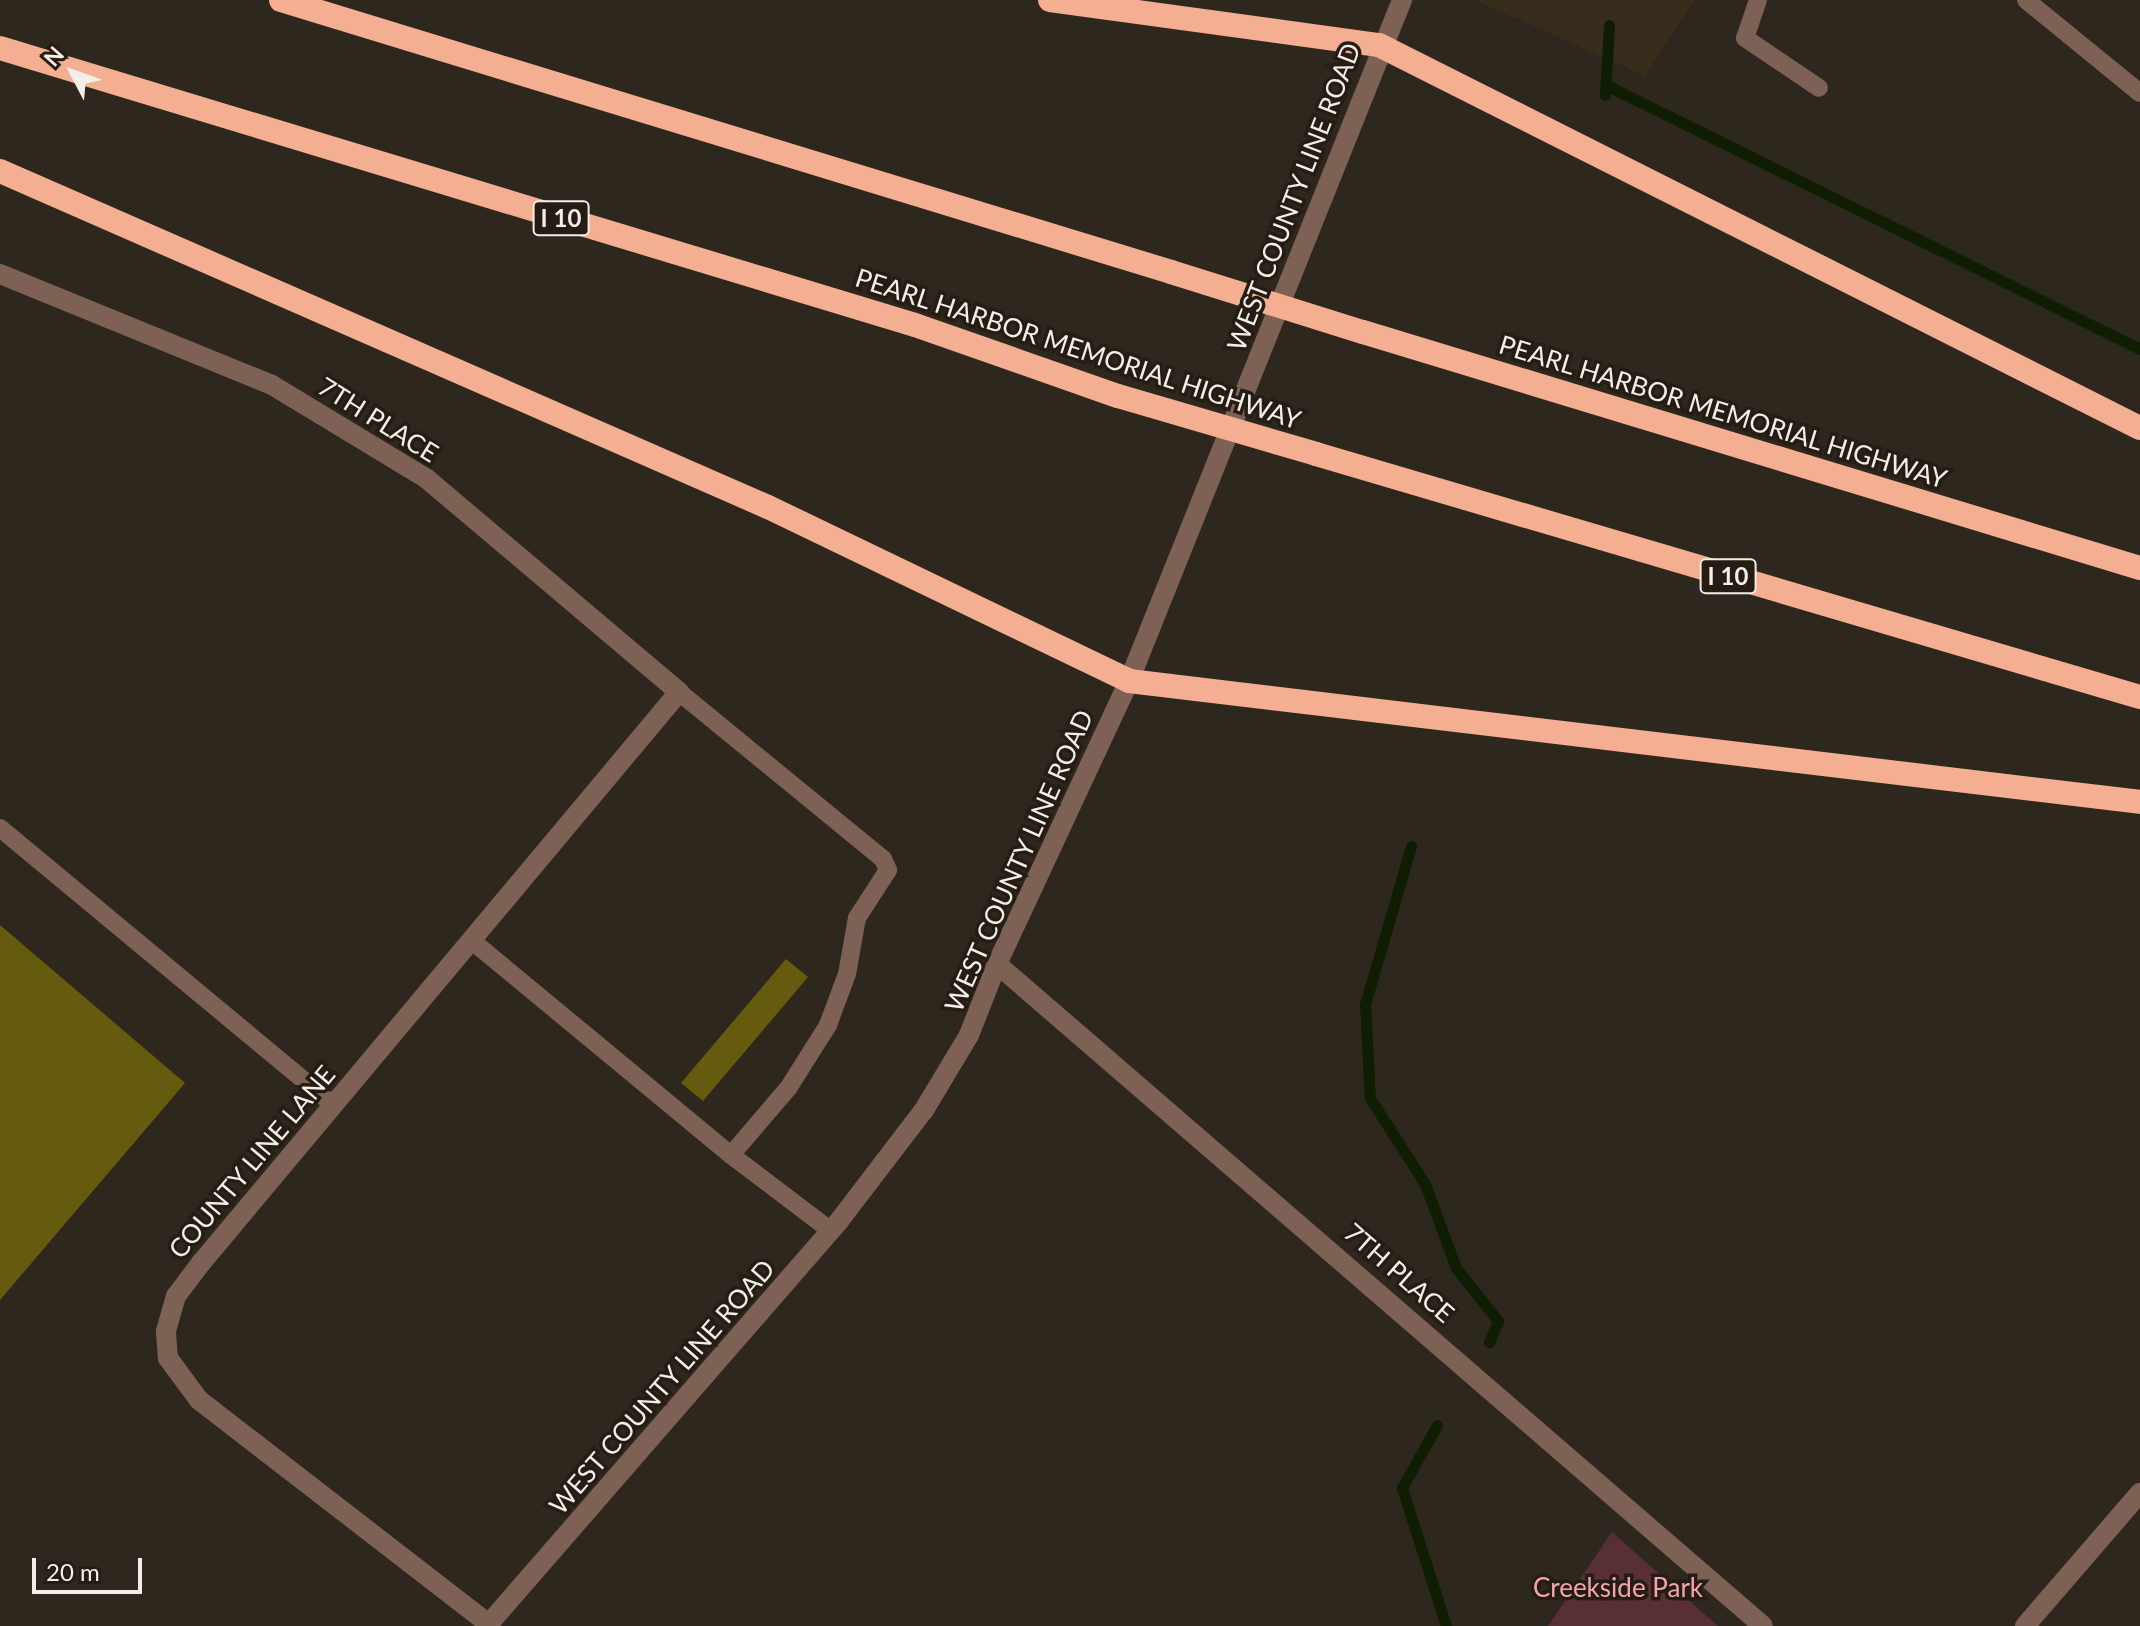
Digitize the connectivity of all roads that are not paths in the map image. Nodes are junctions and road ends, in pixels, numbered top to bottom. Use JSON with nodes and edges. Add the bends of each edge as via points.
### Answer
{"nodes":[{"id":1,"x":281,"y":0,"type":"edge"},
{"id":2,"x":1050,"y":0,"type":"edge"},
{"id":3,"x":1402,"y":0,"type":"edge"},
{"id":4,"x":1758,"y":0,"type":"edge"},
{"id":5,"x":2026,"y":0,"type":"edge"},
{"id":6,"x":1379,"y":45,"type":"junction"},
{"id":7,"x":0,"y":48,"type":"edge"},
{"id":8,"x":1819,"y":88,"type":"dead end"},
{"id":9,"x":2140,"y":93,"type":"edge"},
{"id":10,"x":0,"y":171,"type":"edge"},
{"id":11,"x":0,"y":274,"type":"edge"},
{"id":12,"x":2140,"y":428,"type":"edge"},
{"id":13,"x":2140,"y":568,"type":"edge"},
{"id":14,"x":1129,"y":681,"type":"junction"},
{"id":15,"x":679,"y":692,"type":"junction"},
{"id":16,"x":2140,"y":697,"type":"edge"},
{"id":17,"x":2140,"y":802,"type":"edge"},
{"id":18,"x":0,"y":828,"type":"edge"},
{"id":19,"x":471,"y":940,"type":"junction"},
{"id":20,"x":997,"y":964,"type":"junction"},
{"id":21,"x":333,"y":1104,"type":"junction"},
{"id":22,"x":731,"y":1155,"type":"junction"},
{"id":23,"x":831,"y":1231,"type":"junction"},
{"id":24,"x":2140,"y":1493,"type":"edge"},
{"id":25,"x":488,"y":1625,"type":"edge"},
{"id":26,"x":1763,"y":1626,"type":"edge"},
{"id":27,"x":2025,"y":1626,"type":"edge"}],
"edges":[{"from":1,"to":13,"type":"highway","name":"PEARL HARBOR MEMORIAL HIGHWAY","bridge":true},
{"from":2,"to":6,"type":"highway"},
{"from":3,"to":6,"type":"street","name":"WEST COUNTY LINE ROAD"},
{"from":4,"to":8,"type":"lane","via":[[1745,38]]},
{"from":5,"to":9,"type":"lane"},
{"from":6,"to":12,"type":"highway"},
{"from":6,"to":14,"type":"street","name":"WEST COUNTY LINE ROAD"},
{"from":7,"to":16,"type":"highway","name":"PEARL HARBOR MEMORIAL HIGHWAY","number":"I 10","bridge":true,"via":[[915,325],[1118,396]]},
{"from":10,"to":14,"type":"highway","via":[[754,500]]},
{"from":11,"to":15,"type":"street","name":"7TH PLACE","via":[[272,385],[427,479]]},
{"from":14,"to":17,"type":"highway"},
{"from":14,"to":20,"type":"street","name":"WEST COUNTY LINE ROAD"},
{"from":15,"to":19,"type":"street","name":"COUNTY LINE LANE"},
{"from":15,"to":22,"type":"lane","via":[[883,859],[888,870],[857,918],[847,974],[828,1025],[789,1087]]},
{"from":18,"to":21,"type":"lane"},
{"from":19,"to":21,"type":"street","name":"COUNTY LINE LANE"},
{"from":19,"to":22,"type":"lane"},
{"from":20,"to":23,"type":"street","name":"WEST COUNTY LINE ROAD","via":[[969,1035],[924,1110]]},
{"from":20,"to":26,"type":"street","name":"7TH PLACE"},
{"from":21,"to":25,"type":"street","name":"COUNTY LINE LANE","via":[[176,1296],[168,1358],[199,1400]]},
{"from":22,"to":23,"type":"lane"},
{"from":23,"to":25,"type":"street","name":"WEST COUNTY LINE ROAD"},
{"from":24,"to":27,"type":"street"}]}
